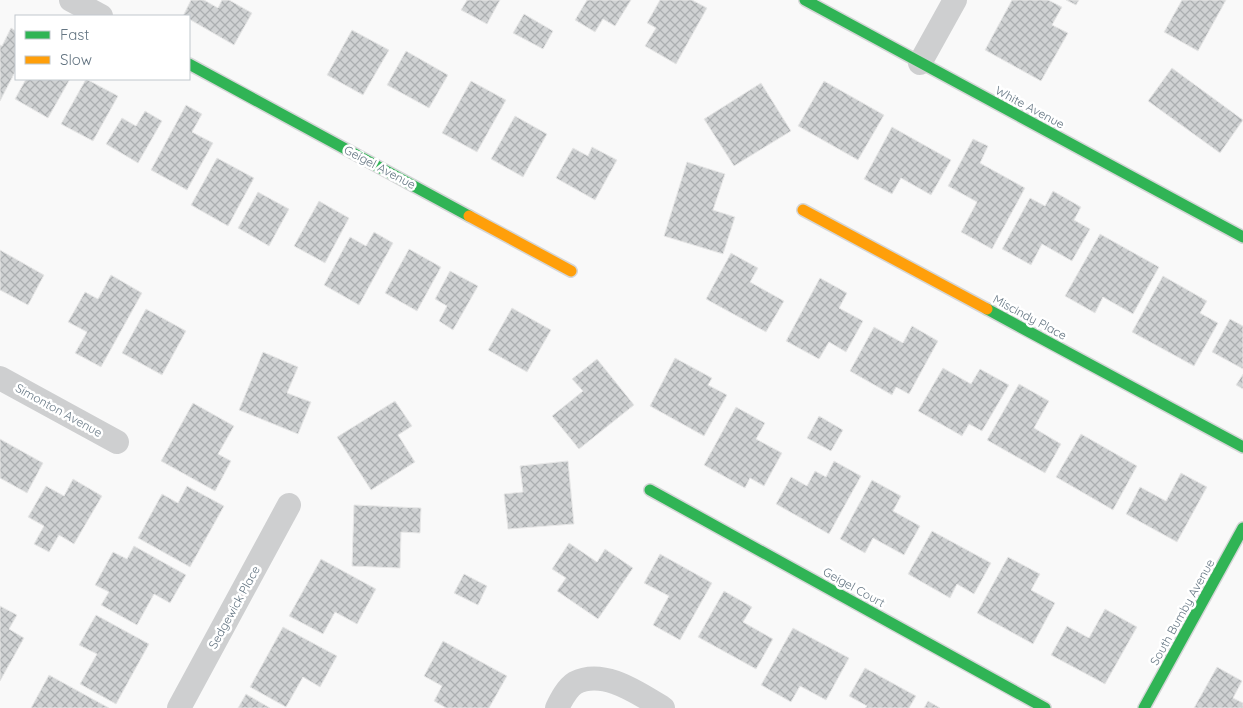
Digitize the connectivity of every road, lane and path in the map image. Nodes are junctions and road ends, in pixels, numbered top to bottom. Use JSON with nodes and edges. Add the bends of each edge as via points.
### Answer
{"nodes":[{"id":1,"x":71,"y":0,"type":"edge"},
{"id":2,"x":805,"y":0,"type":"edge"},
{"id":3,"x":955,"y":0,"type":"edge"},
{"id":4,"x":99,"y":15,"type":"edge"},
{"id":5,"x":920,"y":63,"type":"junction"},
{"id":6,"x":190,"y":65,"type":"edge"},
{"id":7,"x":803,"y":210,"type":"dead end"},
{"id":8,"x":1243,"y":237,"type":"edge"},
{"id":9,"x":571,"y":270,"type":"dead end"},
{"id":10,"x":0,"y":378,"type":"edge"},
{"id":11,"x":117,"y":442,"type":"dead end"},
{"id":12,"x":1243,"y":448,"type":"edge"},
{"id":13,"x":650,"y":490,"type":"dead end"},
{"id":14,"x":289,"y":505,"type":"dead end"},
{"id":15,"x":1243,"y":528,"type":"edge"},
{"id":16,"x":179,"y":708,"type":"edge"},
{"id":17,"x":557,"y":708,"type":"edge"},
{"id":18,"x":663,"y":708,"type":"edge"},
{"id":19,"x":1045,"y":708,"type":"edge"},
{"id":20,"x":1144,"y":708,"type":"edge"}],
"edges":[{"from":1,"to":4,"type":"street"},
{"from":2,"to":5,"type":"street","name":"White Avenue"},
{"from":3,"to":5,"type":"street"},
{"from":5,"to":8,"type":"street","name":"White Avenue"},
{"from":6,"to":9,"type":"street","name":"Geigel Avenue"},
{"from":7,"to":12,"type":"street","name":"Miscindy Place"},
{"from":10,"to":11,"type":"street","name":"Simonton Avenue"},
{"from":13,"to":19,"type":"street","name":"Geigel Court"},
{"from":14,"to":16,"type":"street","name":"Sedgewick Place"},
{"from":15,"to":20,"type":"street","name":"South Bumby Avenue"},
{"from":17,"to":18,"type":"street","via":[[575,683],[589,680],[608,680],[622,685]]}]}
